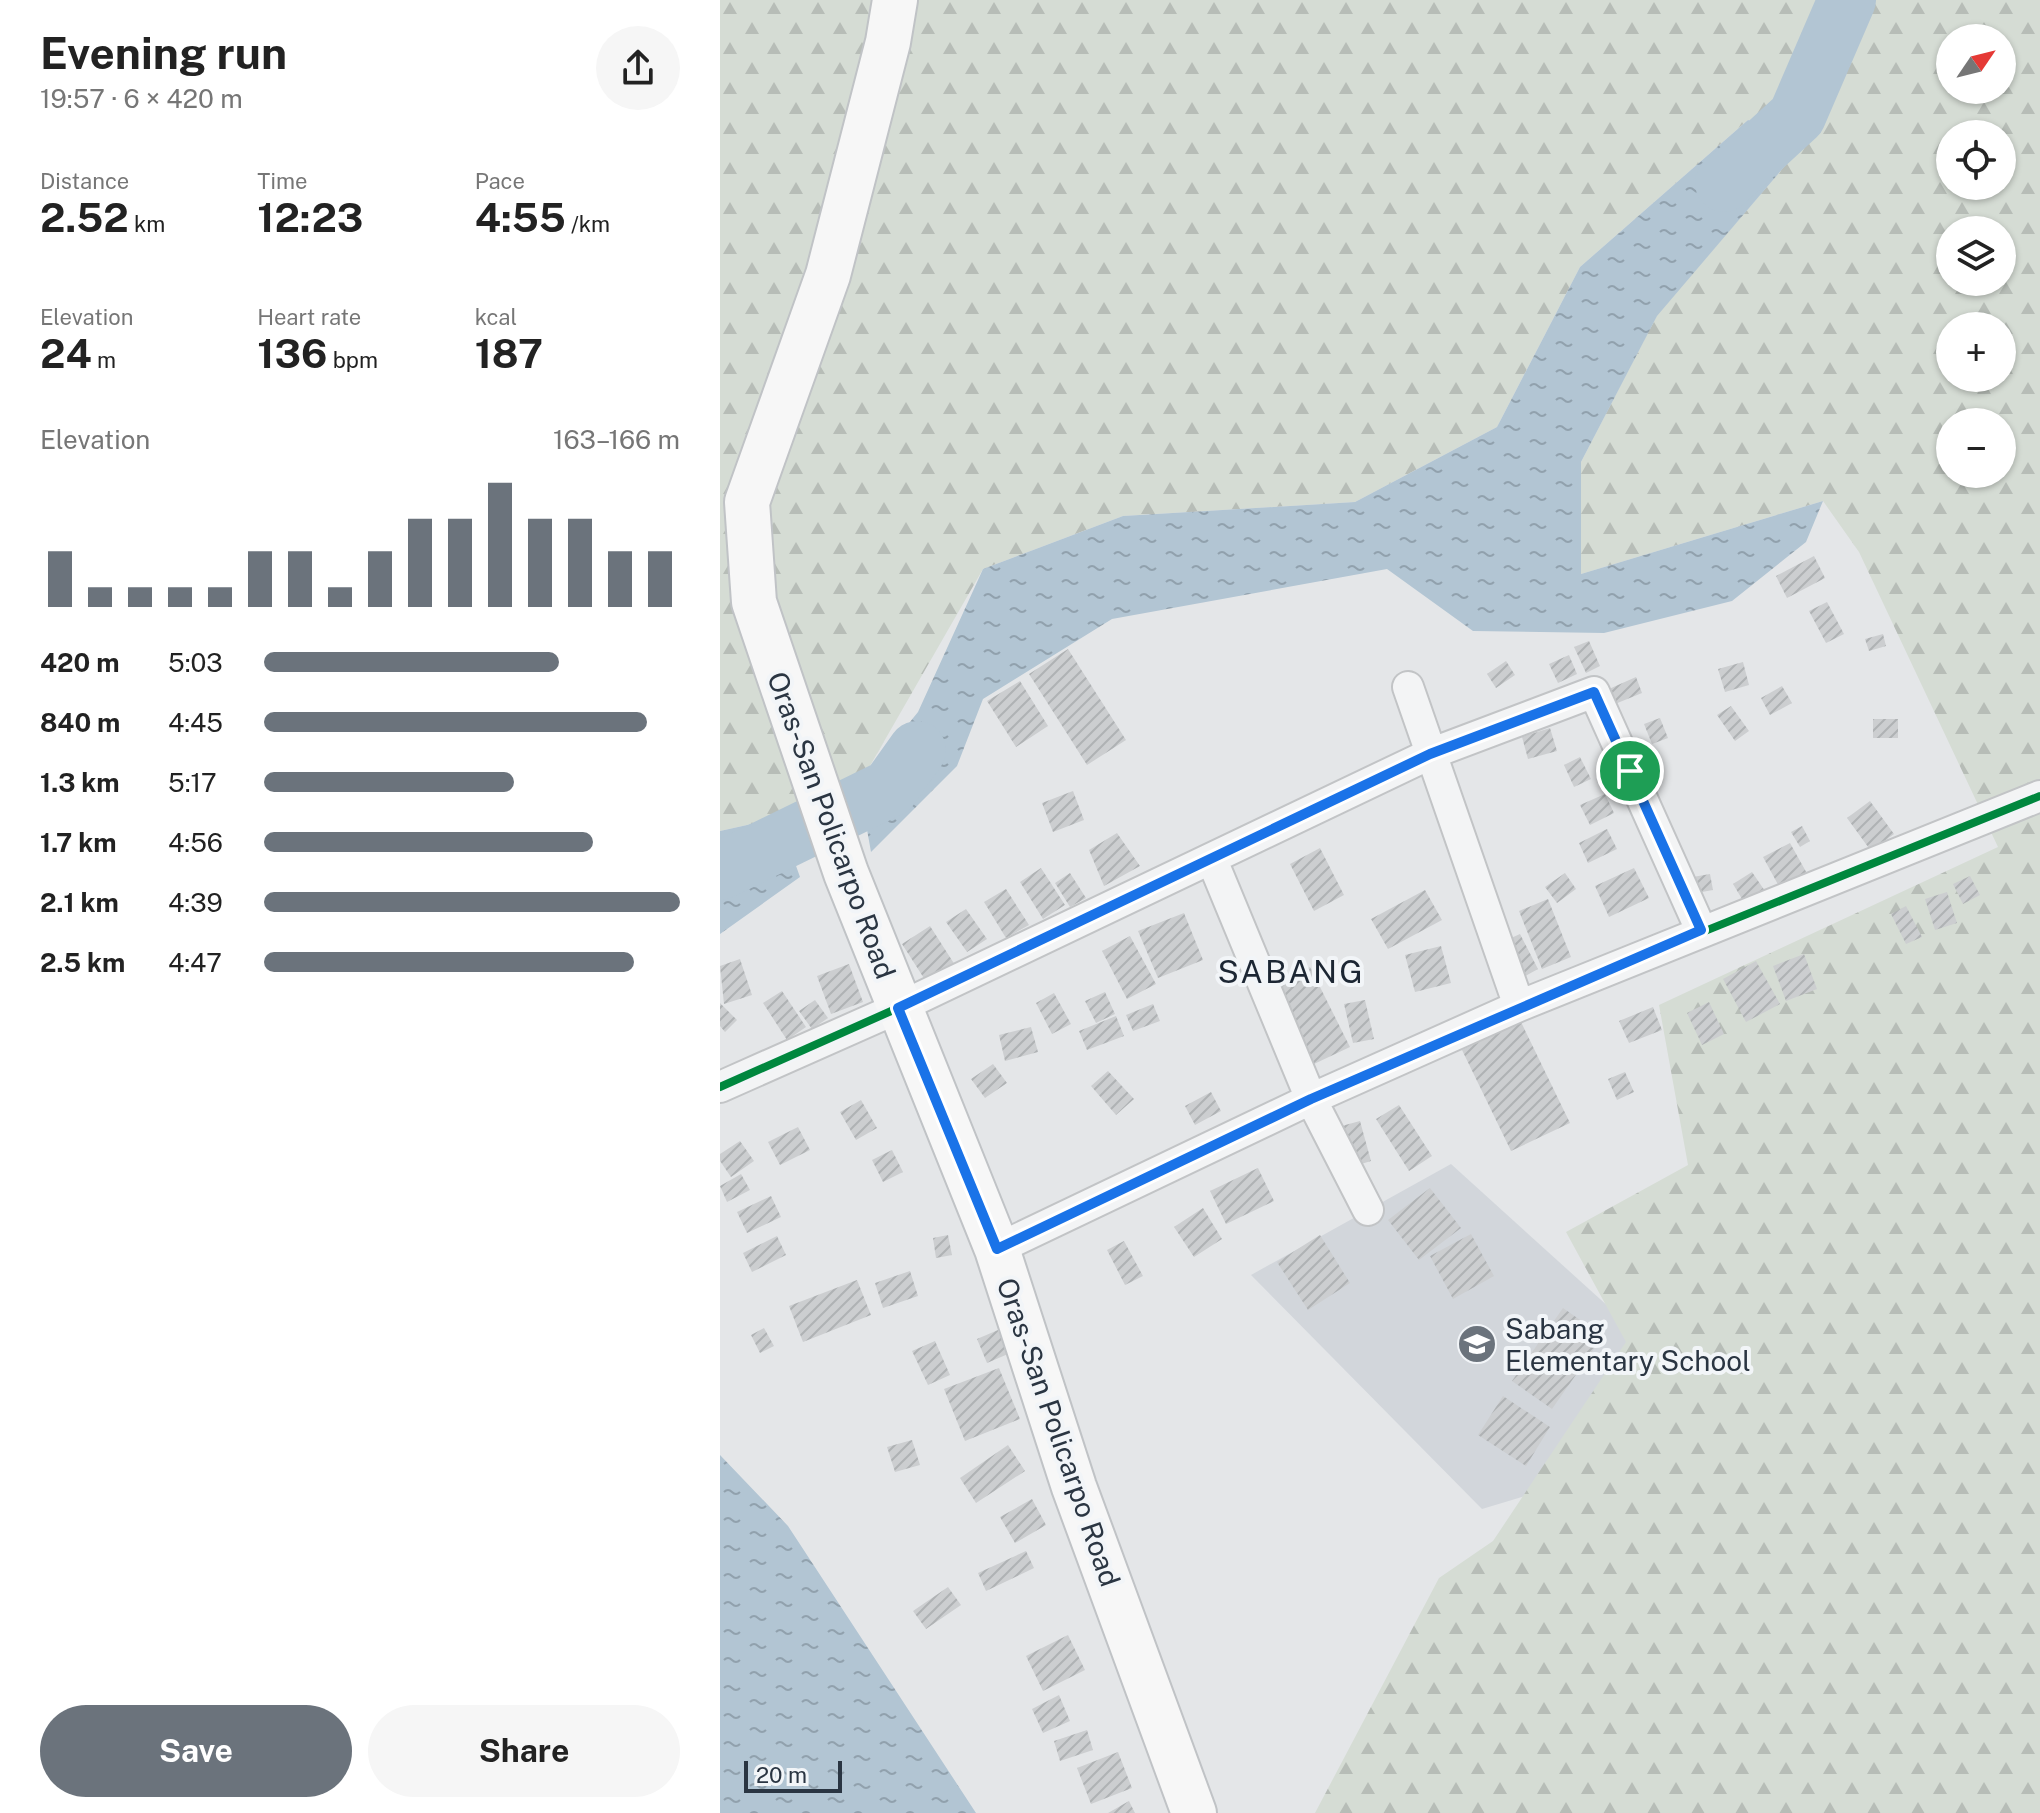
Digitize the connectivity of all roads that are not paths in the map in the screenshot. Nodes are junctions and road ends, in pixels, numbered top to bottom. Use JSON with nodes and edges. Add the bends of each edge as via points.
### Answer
{"nodes":[{"id":1,"x":895,"y":0,"type":"edge"},
{"id":2,"x":1408,"y":687,"type":"dead end"},
{"id":3,"x":1430,"y":754,"type":"junction"},
{"id":4,"x":2040,"y":796,"type":"edge"},
{"id":5,"x":1212,"y":860,"type":"junction"},
{"id":6,"x":1701,"y":930,"type":"junction"},
{"id":7,"x":1519,"y":1006,"type":"junction"},
{"id":8,"x":898,"y":1008,"type":"junction"},
{"id":9,"x":720,"y":1087,"type":"edge"},
{"id":10,"x":1311,"y":1099,"type":"junction"},
{"id":11,"x":1368,"y":1210,"type":"dead end"},
{"id":12,"x":997,"y":1249,"type":"junction"},
{"id":13,"x":1194,"y":1813,"type":"edge"}],
"edges":[{"from":1,"to":8,"type":"main road","name":"Oras-San Policarpo Road","via":[[828,275],[747,502],[754,602]]},
{"from":2,"to":3,"type":"street"},
{"from":3,"to":5,"type":"street"},
{"from":3,"to":6,"type":"street","via":[[1594,692]]},
{"from":3,"to":7,"type":"street"},
{"from":4,"to":6,"type":"street"},
{"from":5,"to":8,"type":"street"},
{"from":5,"to":10,"type":"street"},
{"from":6,"to":7,"type":"street"},
{"from":7,"to":10,"type":"street"},
{"from":8,"to":9,"type":"street"},
{"from":8,"to":12,"type":"main road","name":"Oras-San Policarpo Road"},
{"from":10,"to":11,"type":"street"},
{"from":10,"to":12,"type":"street"},
{"from":12,"to":13,"type":"main road","name":"Oras-San Policarpo Road","via":[[1074,1487]]}]}
